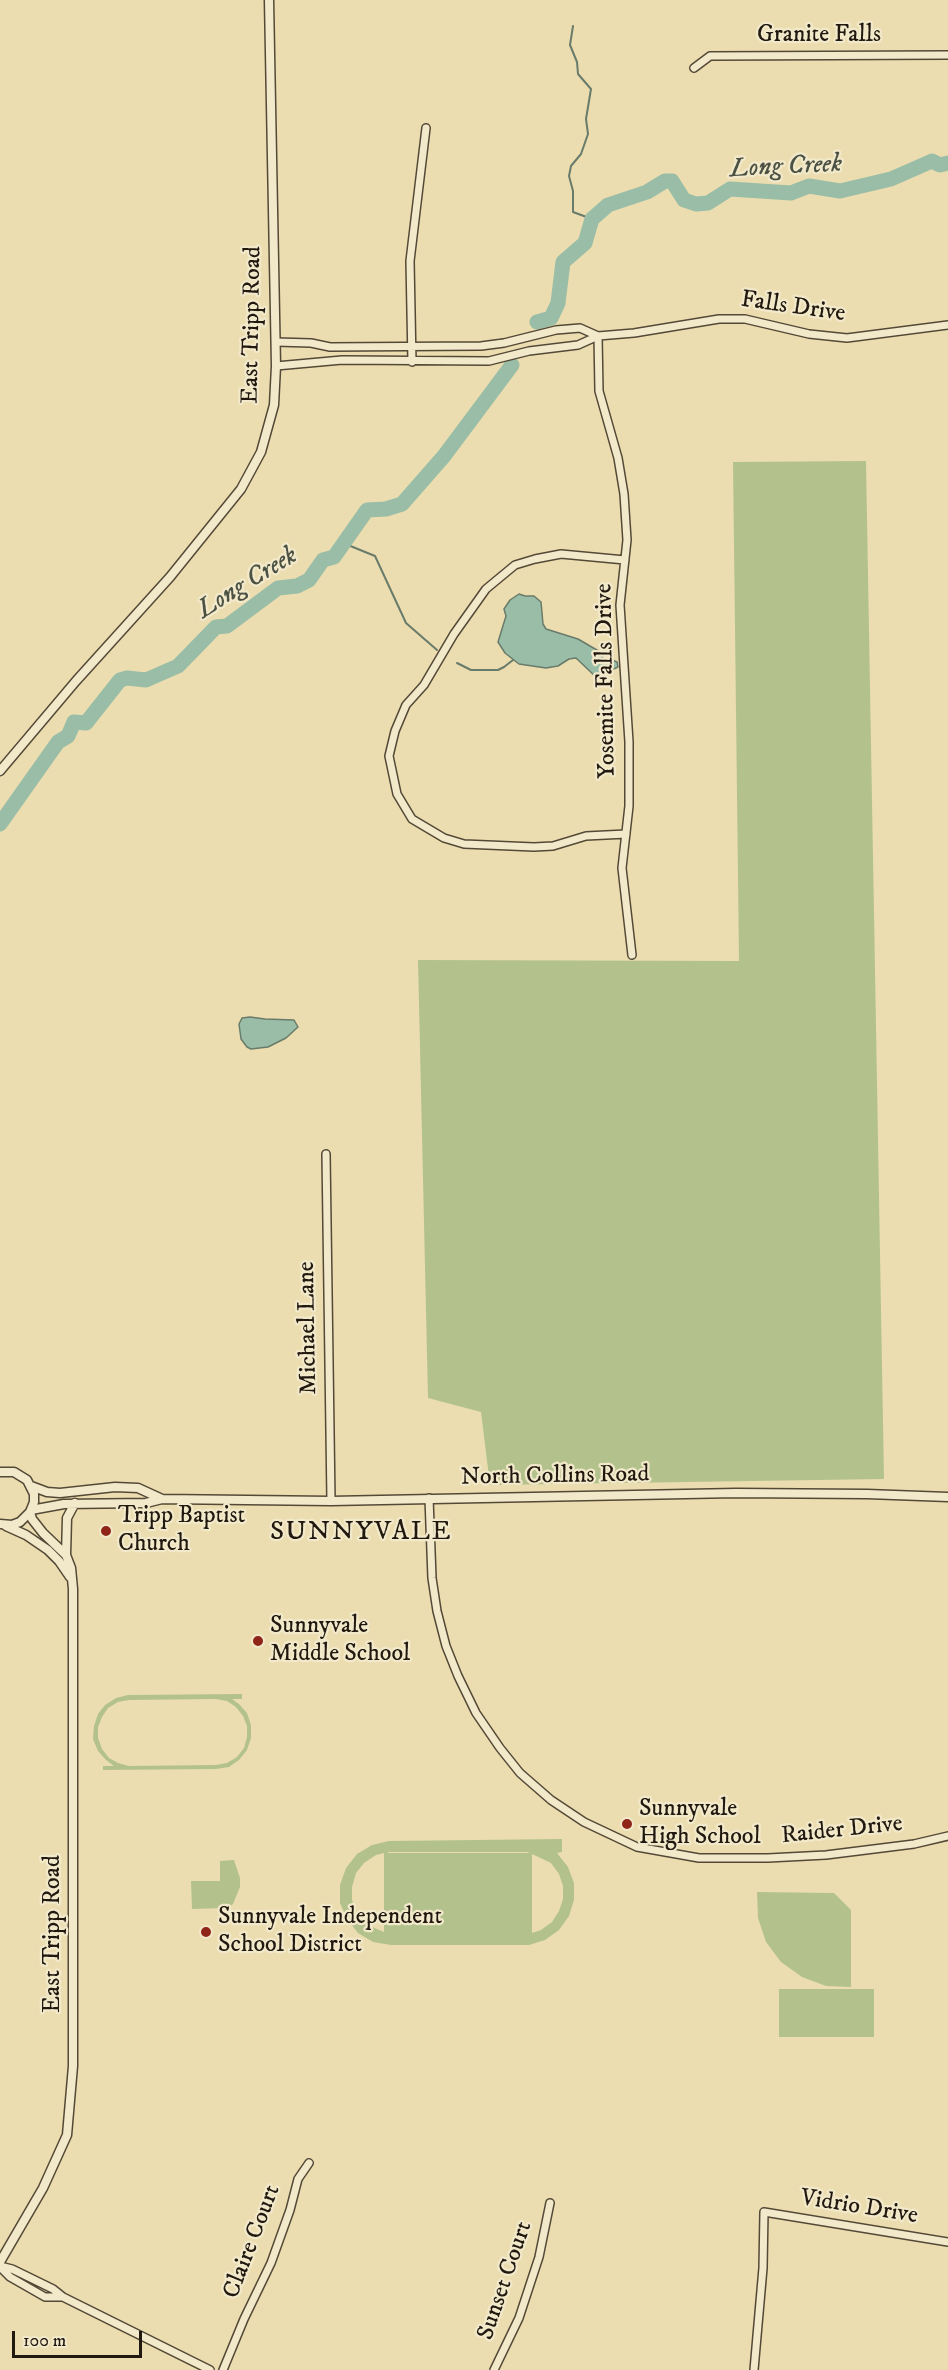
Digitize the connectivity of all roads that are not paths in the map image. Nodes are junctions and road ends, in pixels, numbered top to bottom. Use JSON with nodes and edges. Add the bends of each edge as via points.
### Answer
{"nodes":[{"id":1,"x":269,"y":0,"type":"edge"},
{"id":2,"x":948,"y":55,"type":"edge"},
{"id":3,"x":693,"y":68,"type":"dead end"},
{"id":4,"x":426,"y":128,"type":"dead end"},
{"id":5,"x":948,"y":325,"type":"edge"},
{"id":6,"x":598,"y":336,"type":"junction"},
{"id":7,"x":276,"y":342,"type":"junction"},
{"id":8,"x":412,"y":347,"type":"junction"},
{"id":9,"x":412,"y":362,"type":"junction"},
{"id":10,"x":276,"y":366,"type":"junction"},
{"id":11,"x":625,"y":560,"type":"junction"},
{"id":12,"x":0,"y":771,"type":"edge"},
{"id":13,"x":626,"y":834,"type":"junction"},
{"id":14,"x":632,"y":956,"type":"dead end"},
{"id":15,"x":326,"y":1154,"type":"dead end"},
{"id":16,"x":2,"y":1470,"type":"edge"},
{"id":17,"x":31,"y":1486,"type":"junction"},
{"id":18,"x":948,"y":1497,"type":"edge"},
{"id":19,"x":429,"y":1498,"type":"junction"},
{"id":20,"x":162,"y":1499,"type":"junction"},
{"id":21,"x":331,"y":1501,"type":"junction"},
{"id":22,"x":75,"y":1503,"type":"junction"},
{"id":23,"x":31,"y":1511,"type":"junction"},
{"id":24,"x":2,"y":1525,"type":"edge"},
{"id":25,"x":66,"y":1555,"type":"junction"},
{"id":26,"x":73,"y":1589,"type":"junction"},
{"id":27,"x":948,"y":1836,"type":"edge"},
{"id":28,"x":309,"y":2163,"type":"dead end"},
{"id":29,"x":550,"y":2203,"type":"dead end"},
{"id":30,"x":948,"y":2242,"type":"edge"},
{"id":31,"x":0,"y":2265,"type":"edge"},
{"id":32,"x":210,"y":2370,"type":"edge"},
{"id":33,"x":223,"y":2370,"type":"edge"},
{"id":34,"x":494,"y":2370,"type":"edge"},
{"id":35,"x":754,"y":2370,"type":"edge"}],
"edges":[{"from":1,"to":7,"type":"street","name":"East Tripp Road"},
{"from":2,"to":3,"type":"street","name":"Granite Falls","via":[[710,56]]},
{"from":4,"to":8,"type":"street","via":[[410,261]]},
{"from":5,"to":6,"type":"street","name":"Falls Drive","via":[[847,338],[809,334],[745,319],[719,319]]},
{"from":6,"to":8,"type":"street","name":"Falls Drive","via":[[580,328],[481,346]]},
{"from":6,"to":9,"type":"street","name":"Falls Drive","via":[[578,345],[489,361]]},
{"from":6,"to":11,"type":"street","name":"Yosemite Falls Drive","via":[[599,391],[624,494]]},
{"from":7,"to":8,"type":"street","name":"Falls Drive","via":[[330,347]]},
{"from":7,"to":10,"type":"street","name":"East Tripp Road"},
{"from":8,"to":9,"type":"street"},
{"from":9,"to":10,"type":"street","name":"Falls Drive","via":[[342,360]]},
{"from":10,"to":12,"type":"street","name":"East Tripp Road","via":[[274,405],[261,452],[241,489],[170,577]]},
{"from":11,"to":13,"type":"street","name":"Yosemite Falls Drive","via":[[620,605],[629,742]]},
{"from":11,"to":13,"type":"street","via":[[561,554],[536,559],[515,565],[486,589],[406,705],[389,756],[398,794],[412,819],[444,838],[464,844],[534,847],[553,846],[585,836]]},
{"from":13,"to":14,"type":"street","name":"Yosemite Falls Drive","via":[[622,868]]},
{"from":15,"to":21,"type":"street","name":"Michael Lane"},
{"from":16,"to":17,"type":"street","name":"North Collins Road","via":[[21,1475]]},
{"from":17,"to":20,"type":"street","name":"North Collins Road","via":[[60,1493],[138,1488]]},
{"from":17,"to":23,"type":"street"},
{"from":18,"to":19,"type":"street","name":"North Collins Road","via":[[736,1493]]},
{"from":19,"to":21,"type":"street","name":"North Collins Road"},
{"from":19,"to":27,"type":"street","name":"Raider Drive","via":[[432,1578],[446,1646],[476,1713],[520,1773],[584,1822],[637,1847],[699,1858],[826,1855]]},
{"from":20,"to":21,"type":"street","name":"North Collins Road"},
{"from":20,"to":22,"type":"street","name":"North Collins Road","via":[[146,1503]]},
{"from":22,"to":23,"type":"street","name":"North Collins Road"},
{"from":22,"to":25,"type":"street","name":"East Tripp Road","via":[[67,1518]]},
{"from":23,"to":24,"type":"street","name":"North Collins Road","via":[[20,1522]]},
{"from":23,"to":25,"type":"street","via":[[43,1533]]},
{"from":24,"to":26,"type":"street","name":"East Tripp Road","via":[[26,1534],[48,1550],[65,1569]]},
{"from":25,"to":26,"type":"street","name":"East Tripp Road"},
{"from":26,"to":31,"type":"street","name":"East Tripp Road","via":[[74,1984],[70,2112],[67,2135],[43,2188]]},
{"from":28,"to":33,"type":"street","name":"Claire Court","via":[[298,2179],[271,2263]]},
{"from":29,"to":34,"type":"street","name":"Sunset Court","via":[[539,2257],[519,2318]]},
{"from":30,"to":35,"type":"street","name":"Vidrio Drive","via":[[764,2212]]},
{"from":31,"to":32,"type":"street","via":[[10,2277],[45,2297],[63,2297]]}]}
